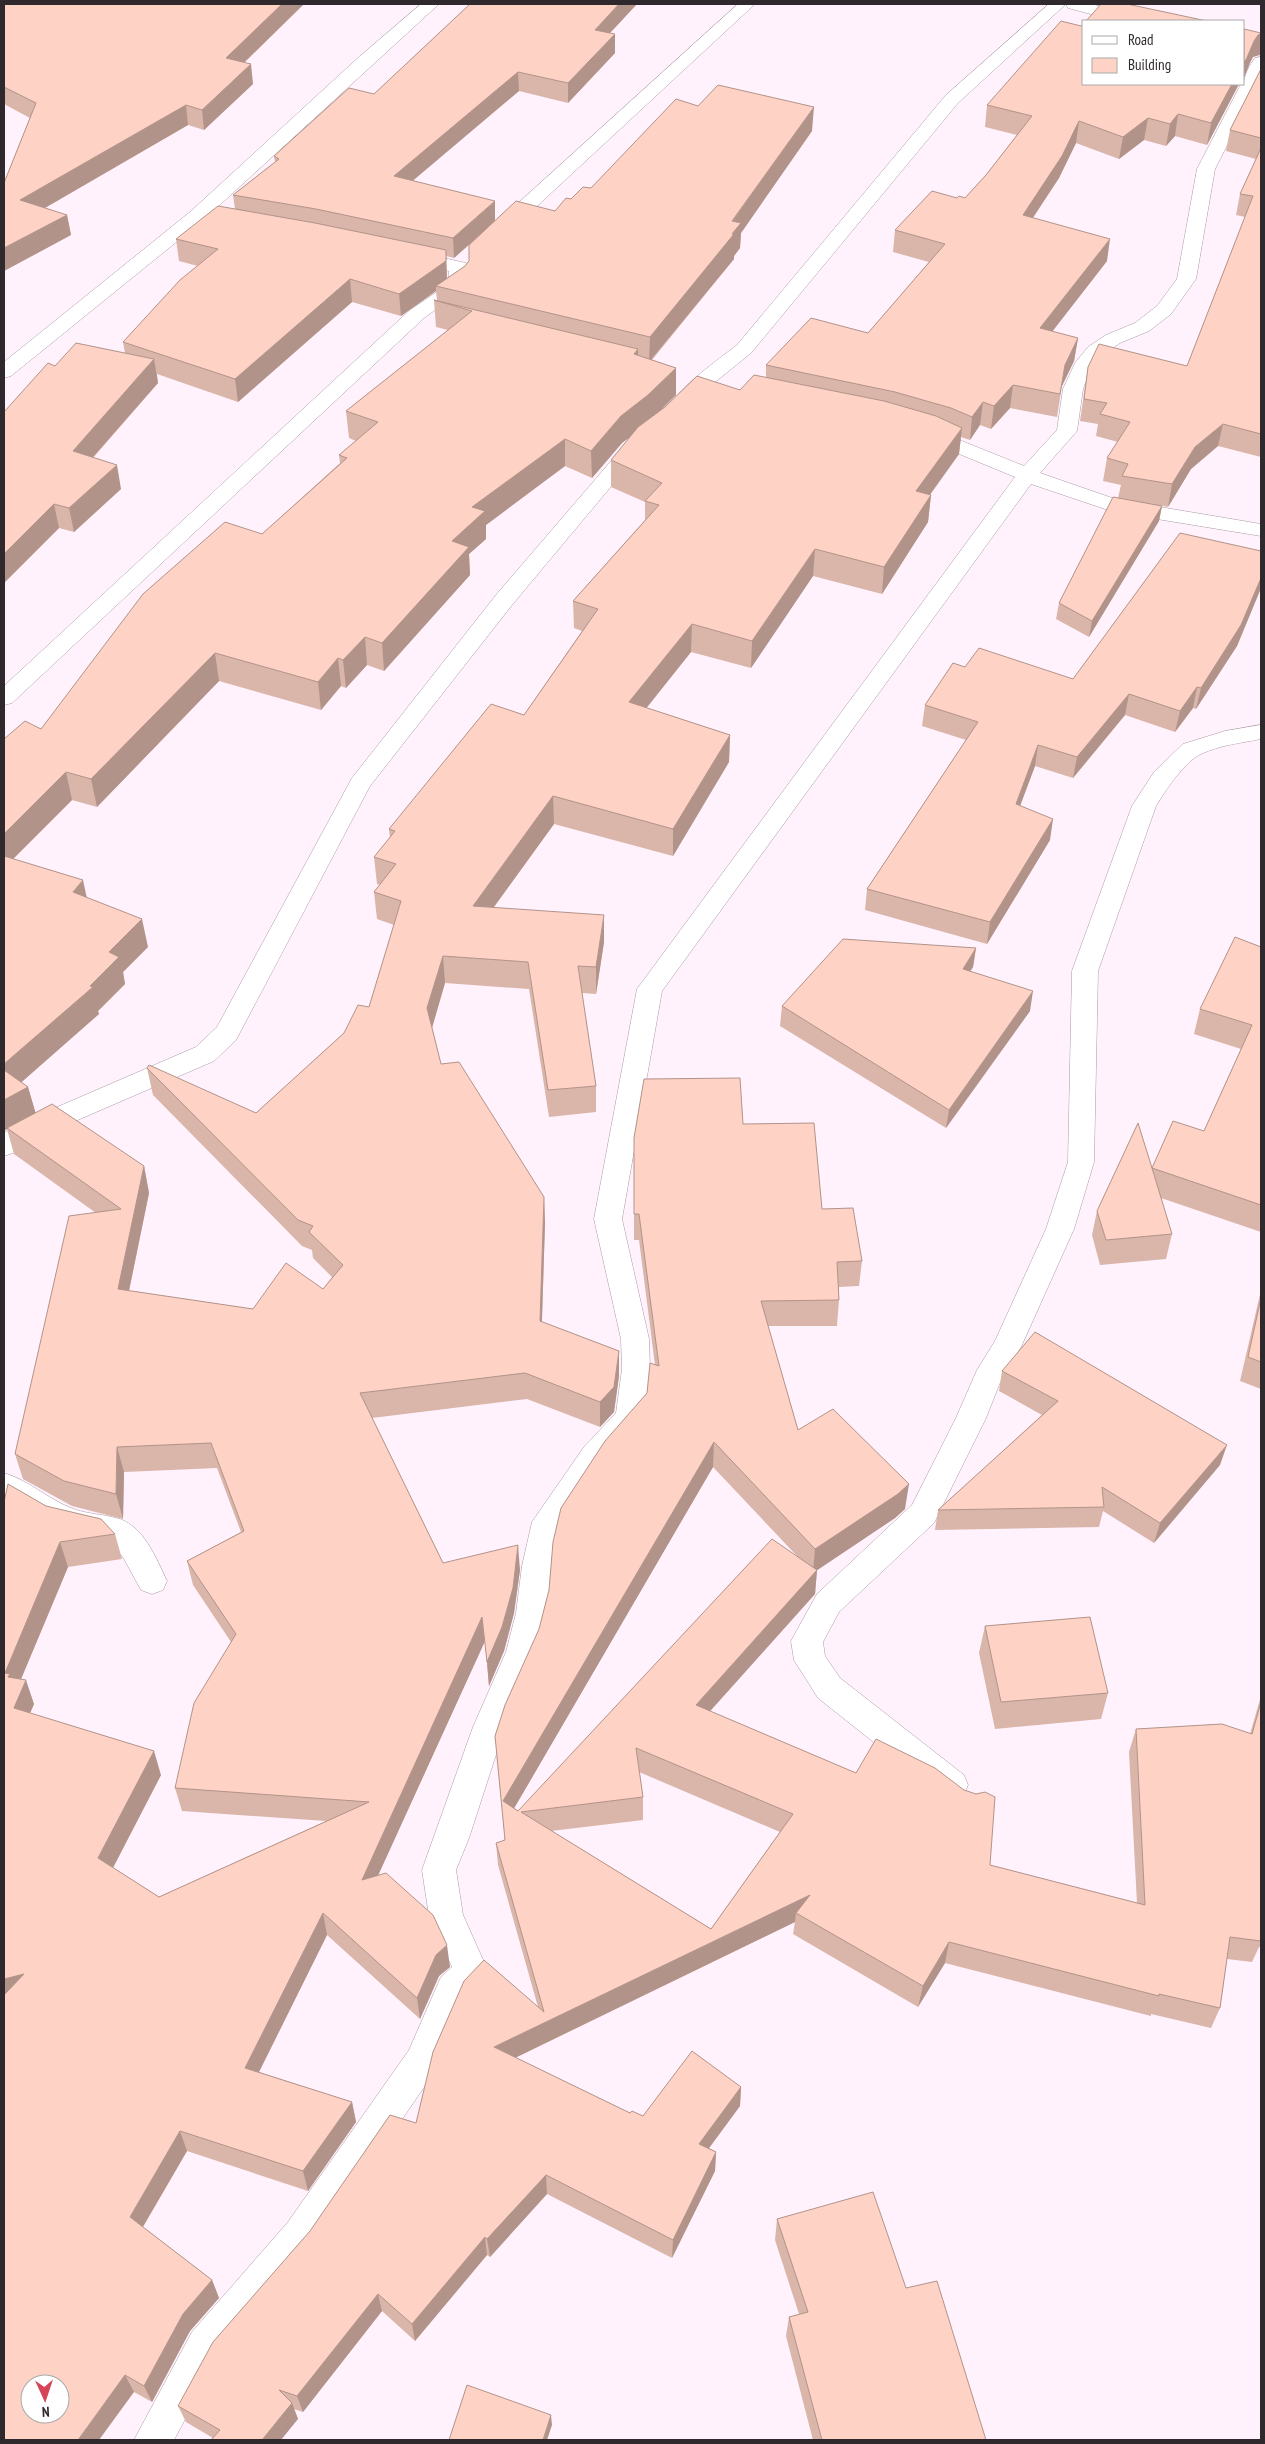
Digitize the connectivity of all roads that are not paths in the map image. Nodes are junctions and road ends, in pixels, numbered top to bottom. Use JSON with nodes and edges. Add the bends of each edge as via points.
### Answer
{"nodes":[{"id":1,"x":431,"y":4,"type":"edge"},
{"id":2,"x":747,"y":4,"type":"edge"},
{"id":3,"x":1058,"y":4,"type":"edge"},
{"id":4,"x":1074,"y":4,"type":"edge"},
{"id":5,"x":1130,"y":20,"type":"edge"},
{"id":6,"x":1261,"y":62,"type":"edge"},
{"id":7,"x":197,"y":216,"type":"junction"},
{"id":8,"x":253,"y":226,"type":"edge"},
{"id":9,"x":488,"y":241,"type":"edge"},
{"id":10,"x":393,"y":253,"type":"edge"},
{"id":11,"x":473,"y":254,"type":"edge"},
{"id":12,"x":459,"y":268,"type":"junction"},
{"id":13,"x":417,"y":314,"type":"junction"},
{"id":14,"x":446,"y":321,"type":"dead end"},
{"id":15,"x":4,"y":372,"type":"edge"},
{"id":16,"x":692,"y":381,"type":"junction"},
{"id":17,"x":730,"y":388,"type":"edge"},
{"id":18,"x":904,"y":426,"type":"edge"},
{"id":19,"x":1026,"y":475,"type":"junction"},
{"id":20,"x":1261,"y":530,"type":"edge"},
{"id":21,"x":4,"y":698,"type":"edge"},
{"id":22,"x":1261,"y":732,"type":"edge"},
{"id":23,"x":4,"y":1146,"type":"edge"},
{"id":24,"x":4,"y":1485,"type":"edge"},
{"id":25,"x":152,"y":1581,"type":"dead end"},
{"id":26,"x":972,"y":1800,"type":"edge"},
{"id":27,"x":153,"y":2440,"type":"edge"}],
"edges":[{"from":1,"to":7,"type":"street"},
{"from":2,"to":9,"type":"street"},
{"from":3,"to":16,"type":"street","via":[[952,99],[744,349]]},
{"from":4,"to":5,"type":"street"},
{"from":6,"to":19,"type":"street","via":[[1206,169],[1186,279],[1164,310],[1142,327],[1113,339],[1095,351],[1082,367],[1073,390],[1067,431]]},
{"from":7,"to":8,"type":"street"},
{"from":7,"to":15,"type":"street"},
{"from":10,"to":12,"type":"street"},
{"from":11,"to":12,"type":"street"},
{"from":12,"to":13,"type":"street","via":[[458,286]]},
{"from":13,"to":14,"type":"street"},
{"from":13,"to":21,"type":"street"},
{"from":16,"to":17,"type":"street"},
{"from":16,"to":23,"type":"street","via":[[659,425],[624,456],[504,600],[360,783],[227,1033],[205,1054],[34,1128]]},
{"from":18,"to":19,"type":"street","via":[[941,437]]},
{"from":19,"to":20,"type":"street","via":[[1114,506]]},
{"from":19,"to":27,"type":"street","via":[[851,718],[650,988],[608,1219],[635,1339],[636,1369],[630,1417],[594,1456],[548,1522],[536,1566],[532,1613],[522,1652],[489,1727],[439,1870],[446,1916],[471,1971],[453,1989],[421,2062],[301,2235],[205,2345]]},
{"from":22,"to":26,"type":"street","via":[[1225,738],[1191,749],[1162,777],[1144,806],[1085,971],[1081,1162],[1060,1229],[1007,1348],[991,1370],[923,1514],[828,1603],[807,1641],[810,1660],[829,1688]]},
{"from":24,"to":25,"type":"street","via":[[65,1520],[118,1531],[134,1548]]}]}
